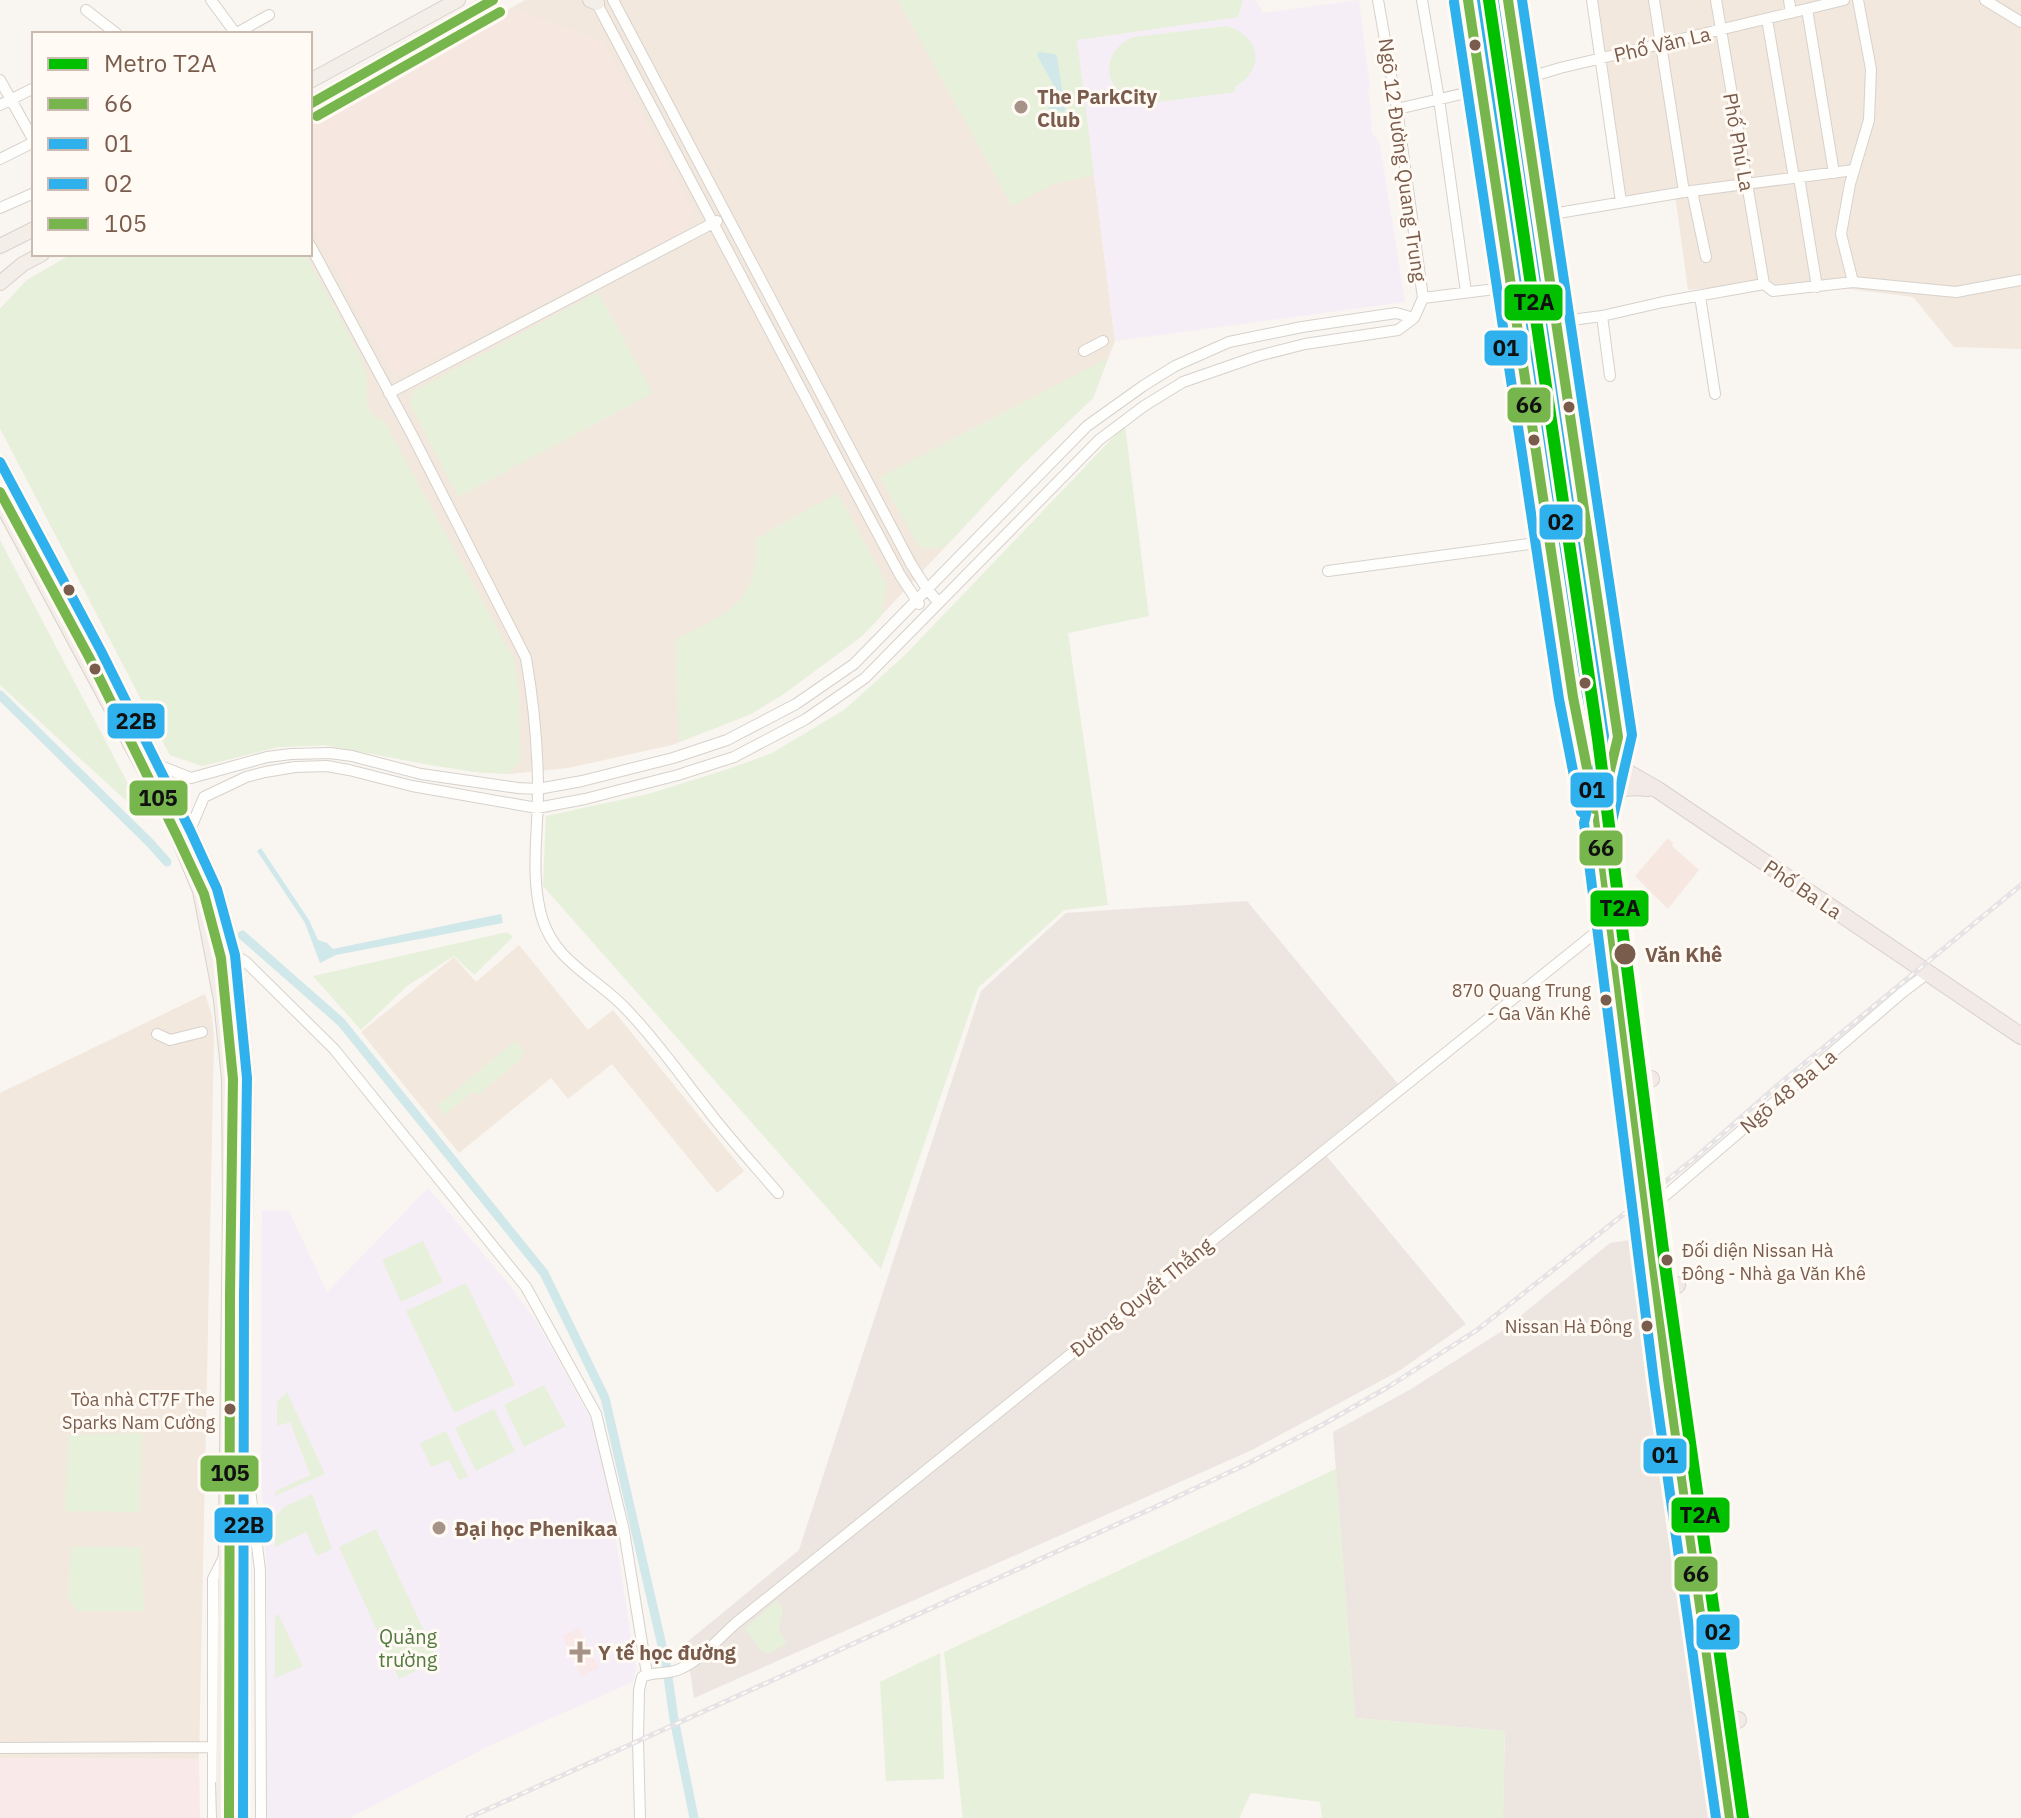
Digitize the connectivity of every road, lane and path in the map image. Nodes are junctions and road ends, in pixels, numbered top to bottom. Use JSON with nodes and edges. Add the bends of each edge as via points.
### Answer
{"nodes":[{"id":1,"x":211,"y":0,"type":"edge"},
{"id":2,"x":458,"y":0,"type":"edge"},
{"id":3,"x":493,"y":0,"type":"edge"},
{"id":4,"x":613,"y":0,"type":"edge"},
{"id":5,"x":1378,"y":0,"type":"edge"},
{"id":6,"x":1422,"y":0,"type":"edge"},
{"id":7,"x":1468,"y":0,"type":"edge"},
{"id":8,"x":1508,"y":0,"type":"edge"},
{"id":9,"x":1592,"y":0,"type":"edge"},
{"id":10,"x":1654,"y":0,"type":"edge"},
{"id":11,"x":1716,"y":0,"type":"edge"},
{"id":12,"x":1789,"y":0,"type":"edge"},
{"id":13,"x":1844,"y":0,"type":"edge"},
{"id":14,"x":1858,"y":0,"type":"edge"},
{"id":15,"x":1985,"y":0,"type":"edge"},
{"id":16,"x":594,"y":1,"type":"edge"},
{"id":17,"x":1807,"y":9,"type":"junction"},
{"id":18,"x":86,"y":10,"type":"dead end"},
{"id":19,"x":1791,"y":13,"type":"junction"},
{"id":20,"x":269,"y":15,"type":"dead end"},
{"id":21,"x":1767,"y":19,"type":"junction"},
{"id":22,"x":2021,"y":22,"type":"edge"},
{"id":23,"x":1720,"y":31,"type":"junction"},
{"id":24,"x":114,"y":32,"type":"edge"},
{"id":25,"x":235,"y":32,"type":"edge"},
{"id":26,"x":239,"y":32,"type":"edge"},
{"id":27,"x":1660,"y":45,"type":"junction"},
{"id":28,"x":1599,"y":59,"type":"junction"},
{"id":29,"x":0,"y":80,"type":"edge"},
{"id":30,"x":312,"y":80,"type":"edge"},
{"id":31,"x":1520,"y":81,"type":"junction"},
{"id":32,"x":32,"y":89,"type":"edge"},
{"id":33,"x":1482,"y":91,"type":"junction"},
{"id":34,"x":11,"y":99,"type":"junction"},
{"id":35,"x":1439,"y":99,"type":"junction"},
{"id":36,"x":312,"y":103,"type":"edge"},
{"id":37,"x":0,"y":105,"type":"edge"},
{"id":38,"x":1397,"y":109,"type":"junction"},
{"id":39,"x":32,"y":137,"type":"edge"},
{"id":40,"x":32,"y":142,"type":"edge"},
{"id":41,"x":0,"y":159,"type":"edge"},
{"id":42,"x":1854,"y":170,"type":"junction"},
{"id":43,"x":1834,"y":173,"type":"junction"},
{"id":44,"x":1796,"y":177,"type":"junction"},
{"id":45,"x":1746,"y":183,"type":"junction"},
{"id":46,"x":1688,"y":191,"type":"junction"},
{"id":47,"x":32,"y":194,"type":"edge"},
{"id":48,"x":1621,"y":202,"type":"junction"},
{"id":49,"x":0,"y":208,"type":"edge"},
{"id":50,"x":729,"y":216,"type":"junction"},
{"id":51,"x":1540,"y":216,"type":"junction"},
{"id":52,"x":714,"y":223,"type":"junction"},
{"id":53,"x":32,"y":230,"type":"edge"},
{"id":54,"x":0,"y":246,"type":"edge"},
{"id":55,"x":312,"y":249,"type":"edge"},
{"id":56,"x":38,"y":256,"type":"edge"},
{"id":57,"x":1706,"y":257,"type":"dead end"},
{"id":58,"x":2021,"y":280,"type":"edge"},
{"id":59,"x":1853,"y":282,"type":"junction"},
{"id":60,"x":0,"y":283,"type":"edge"},
{"id":61,"x":1764,"y":284,"type":"junction"},
{"id":62,"x":1511,"y":287,"type":"junction"},
{"id":63,"x":1817,"y":287,"type":"junction"},
{"id":64,"x":1466,"y":292,"type":"junction"},
{"id":65,"x":1700,"y":296,"type":"junction"},
{"id":66,"x":1423,"y":298,"type":"junction"},
{"id":67,"x":1602,"y":316,"type":"junction"},
{"id":68,"x":1414,"y":318,"type":"junction"},
{"id":69,"x":1556,"y":322,"type":"junction"},
{"id":70,"x":1103,"y":341,"type":"dead end"},
{"id":71,"x":1084,"y":351,"type":"dead end"},
{"id":72,"x":1610,"y":376,"type":"dead end"},
{"id":73,"x":389,"y":393,"type":"junction"},
{"id":74,"x":1715,"y":394,"type":"dead end"},
{"id":75,"x":0,"y":462,"type":"edge"},
{"id":76,"x":0,"y":501,"type":"edge"},
{"id":77,"x":26,"y":512,"type":"junction"},
{"id":78,"x":12,"y":520,"type":"junction"},
{"id":79,"x":1588,"y":536,"type":"junction"},
{"id":80,"x":1549,"y":543,"type":"junction"},
{"id":81,"x":1328,"y":571,"type":"dead end"},
{"id":82,"x":927,"y":589,"type":"junction"},
{"id":83,"x":916,"y":601,"type":"junction"},
{"id":84,"x":939,"y":603,"type":"junction"},
{"id":85,"x":928,"y":614,"type":"junction"},
{"id":86,"x":1618,"y":737,"type":"junction"},
{"id":87,"x":1583,"y":747,"type":"junction"},
{"id":88,"x":1611,"y":764,"type":"junction"},
{"id":89,"x":158,"y":765,"type":"junction"},
{"id":90,"x":538,"y":789,"type":"junction"},
{"id":91,"x":1658,"y":790,"type":"junction"},
{"id":92,"x":537,"y":808,"type":"junction"},
{"id":93,"x":1598,"y":821,"type":"junction"},
{"id":94,"x":190,"y":830,"type":"junction"},
{"id":95,"x":1610,"y":921,"type":"junction"},
{"id":96,"x":235,"y":955,"type":"junction"},
{"id":97,"x":1928,"y":973,"type":"junction"},
{"id":98,"x":202,"y":1032,"type":"dead end"},
{"id":99,"x":157,"y":1034,"type":"dead end"},
{"id":100,"x":2021,"y":1036,"type":"edge"},
{"id":101,"x":1651,"y":1079,"type":"dead end"},
{"id":102,"x":1629,"y":1083,"type":"junction"},
{"id":103,"x":778,"y":1193,"type":"dead end"},
{"id":104,"x":1647,"y":1209,"type":"junction"},
{"id":105,"x":1677,"y":1285,"type":"dead end"},
{"id":106,"x":1657,"y":1289,"type":"junction"},
{"id":107,"x":228,"y":1326,"type":"junction"},
{"id":108,"x":244,"y":1326,"type":"junction"},
{"id":109,"x":244,"y":1438,"type":"junction"},
{"id":110,"x":227,"y":1551,"type":"junction"},
{"id":111,"x":651,"y":1674,"type":"junction"},
{"id":112,"x":1738,"y":1720,"type":"dead end"},
{"id":113,"x":1716,"y":1721,"type":"junction"},
{"id":114,"x":212,"y":1747,"type":"junction"},
{"id":115,"x":0,"y":1748,"type":"edge"},
{"id":116,"x":261,"y":1814,"type":"edge"},
{"id":117,"x":216,"y":1816,"type":"edge"},
{"id":118,"x":243,"y":1818,"type":"edge"},
{"id":119,"x":640,"y":1818,"type":"edge"},
{"id":120,"x":1730,"y":1818,"type":"edge"}],
"edges":[{"from":1,"to":25,"type":"street"},
{"from":2,"to":30,"type":"main road"},
{"from":3,"to":36,"type":"main road"},
{"from":4,"to":50,"type":"street"},
{"from":5,"to":38,"type":"street","name":"Ngõ 12 Đường Quang Trung"},
{"from":6,"to":35,"type":"street"},
{"from":7,"to":33,"type":"highway"},
{"from":8,"to":31,"type":"highway"},
{"from":9,"to":28,"type":"street"},
{"from":10,"to":27,"type":"street"},
{"from":11,"to":23,"type":"street","name":"Phố Phú La"},
{"from":12,"to":19,"type":"street"},
{"from":13,"to":17,"type":"street","name":"Phố Văn La"},
{"from":14,"to":42,"type":"street","via":[[1871,69],[1869,120]]},
{"from":15,"to":22,"type":"street"},
{"from":16,"to":52,"type":"street"},
{"from":17,"to":19,"type":"street","name":"Phố Văn La"},
{"from":17,"to":43,"type":"street"},
{"from":18,"to":24,"type":"street"},
{"from":19,"to":21,"type":"street","name":"Phố Văn La"},
{"from":20,"to":26,"type":"street"},
{"from":21,"to":23,"type":"street","name":"Phố Văn La"},
{"from":21,"to":44,"type":"street"},
{"from":23,"to":27,"type":"street","name":"Phố Văn La"},
{"from":23,"to":45,"type":"street","name":"Phố Phú La"},
{"from":27,"to":28,"type":"street","name":"Phố Văn La"},
{"from":27,"to":46,"type":"street"},
{"from":28,"to":31,"type":"street","name":"Phố Văn La"},
{"from":28,"to":48,"type":"street"},
{"from":29,"to":34,"type":"street"},
{"from":31,"to":33,"type":"street","name":"Phố Văn La"},
{"from":31,"to":51,"type":"highway"},
{"from":32,"to":34,"type":"street"},
{"from":33,"to":35,"type":"street","name":"Phố Văn La"},
{"from":33,"to":62,"type":"highway"},
{"from":34,"to":37,"type":"street"},
{"from":34,"to":39,"type":"street"},
{"from":35,"to":38,"type":"street","name":"Phố Văn La"},
{"from":35,"to":64,"type":"street"},
{"from":38,"to":66,"type":"street","name":"Ngõ 12 Đường Quang Trung"},
{"from":40,"to":41,"type":"street"},
{"from":42,"to":43,"type":"street"},
{"from":42,"to":59,"type":"street","via":[[1841,234]]},
{"from":43,"to":44,"type":"street"},
{"from":44,"to":45,"type":"street"},
{"from":44,"to":63,"type":"street"},
{"from":45,"to":46,"type":"street"},
{"from":45,"to":61,"type":"street","name":"Phố Phú La"},
{"from":46,"to":48,"type":"street"},
{"from":46,"to":57,"type":"street"},
{"from":47,"to":49,"type":"street"},
{"from":48,"to":51,"type":"street"},
{"from":50,"to":52,"type":"street"},
{"from":50,"to":82,"type":"street"},
{"from":51,"to":69,"type":"highway"},
{"from":52,"to":73,"type":"street"},
{"from":52,"to":83,"type":"street"},
{"from":53,"to":54,"type":"main road"},
{"from":55,"to":73,"type":"street"},
{"from":56,"to":60,"type":"main road"},
{"from":58,"to":59,"type":"street","via":[[1956,292]]},
{"from":59,"to":63,"type":"street"},
{"from":61,"to":63,"type":"street","via":[[1773,291]]},
{"from":61,"to":65,"type":"street"},
{"from":62,"to":64,"type":"street"},
{"from":62,"to":80,"type":"highway"},
{"from":64,"to":66,"type":"street"},
{"from":65,"to":67,"type":"street"},
{"from":65,"to":74,"type":"street"},
{"from":66,"to":68,"type":"street","name":"Ngõ 12 Đường Quang Trung"},
{"from":67,"to":69,"type":"street"},
{"from":67,"to":72,"type":"street"},
{"from":68,"to":82,"type":"street","via":[[1396,313],[1302,327],[1229,342],[1175,366],[1087,426]]},
{"from":68,"to":84,"type":"street","via":[[1398,330],[1305,344],[1183,382],[1099,440]]},
{"from":69,"to":79,"type":"highway"},
{"from":70,"to":71,"type":"street"},
{"from":73,"to":90,"type":"street","via":[[526,658]]},
{"from":75,"to":77,"type":"main road"},
{"from":76,"to":78,"type":"main road"},
{"from":77,"to":78,"type":"main road"},
{"from":77,"to":89,"type":"main road"},
{"from":78,"to":107,"type":"main road","via":[[169,816],[200,891],[221,1000],[229,1079]]},
{"from":79,"to":80,"type":"street"},
{"from":79,"to":86,"type":"highway"},
{"from":80,"to":81,"type":"street"},
{"from":80,"to":87,"type":"highway"},
{"from":82,"to":83,"type":"street"},
{"from":82,"to":84,"type":"street"},
{"from":83,"to":85,"type":"street"},
{"from":83,"to":90,"type":"street","via":[[854,664],[796,704],[727,740]]},
{"from":84,"to":85,"type":"street"},
{"from":85,"to":92,"type":"street","via":[[865,678],[806,719],[734,757]]},
{"from":86,"to":88,"type":"highway"},
{"from":86,"to":91,"type":"highway","via":[[1634,769]]},
{"from":87,"to":88,"type":"highway","name":"Phố Ba La"},
{"from":87,"to":93,"type":"highway"},
{"from":88,"to":91,"type":"highway","name":"Phố Ba La"},
{"from":88,"to":93,"type":"highway"},
{"from":89,"to":90,"type":"street","via":[[191,778],[267,757],[330,753],[421,774]]},
{"from":89,"to":94,"type":"main road"},
{"from":90,"to":92,"type":"street"},
{"from":91,"to":93,"type":"highway","via":[[1634,786],[1615,791]]},
{"from":91,"to":97,"type":"highway","name":"Phố Ba La"},
{"from":92,"to":94,"type":"street","via":[[327,766],[295,767],[246,777],[204,797]]},
{"from":92,"to":103,"type":"street","via":[[537,896],[553,941],[564,958],[625,1007],[650,1035]]},
{"from":93,"to":95,"type":"highway","via":[[1613,887]]},
{"from":94,"to":96,"type":"main road","via":[[217,889]]},
{"from":95,"to":102,"type":"highway"},
{"from":95,"to":111,"type":"street","name":"Đường Quyết Thắng","via":[[688,1665]]},
{"from":96,"to":108,"type":"main road","via":[[247,1078]]},
{"from":96,"to":111,"type":"street","via":[[334,1049],[526,1287],[596,1414]]},
{"from":97,"to":100,"type":"highway","name":"Phố Ba La"},
{"from":97,"to":104,"type":"street","name":"Ngõ 48 Ba La"},
{"from":98,"to":99,"type":"street","via":[[170,1040]]},
{"from":101,"to":102,"type":"highway"},
{"from":102,"to":104,"type":"highway"},
{"from":104,"to":106,"type":"highway"},
{"from":105,"to":106,"type":"highway"},
{"from":106,"to":113,"type":"highway"},
{"from":107,"to":108,"type":"main road"},
{"from":107,"to":110,"type":"main road"},
{"from":108,"to":109,"type":"main road"},
{"from":109,"to":116,"type":"street","via":[[260,1570]]},
{"from":109,"to":118,"type":"main road","bridge":true},
{"from":110,"to":114,"type":"street","via":[[213,1579]]},
{"from":110,"to":117,"type":"main road","bridge":true,"via":[[223,1782]]},
{"from":111,"to":119,"type":"street","via":[[642,1677],[639,1690]]},
{"from":112,"to":113,"type":"highway"},
{"from":113,"to":120,"type":"highway"},
{"from":114,"to":115,"type":"street"},
{"from":114,"to":117,"type":"street"},
{"from":116,"to":117,"type":"street"}]}
